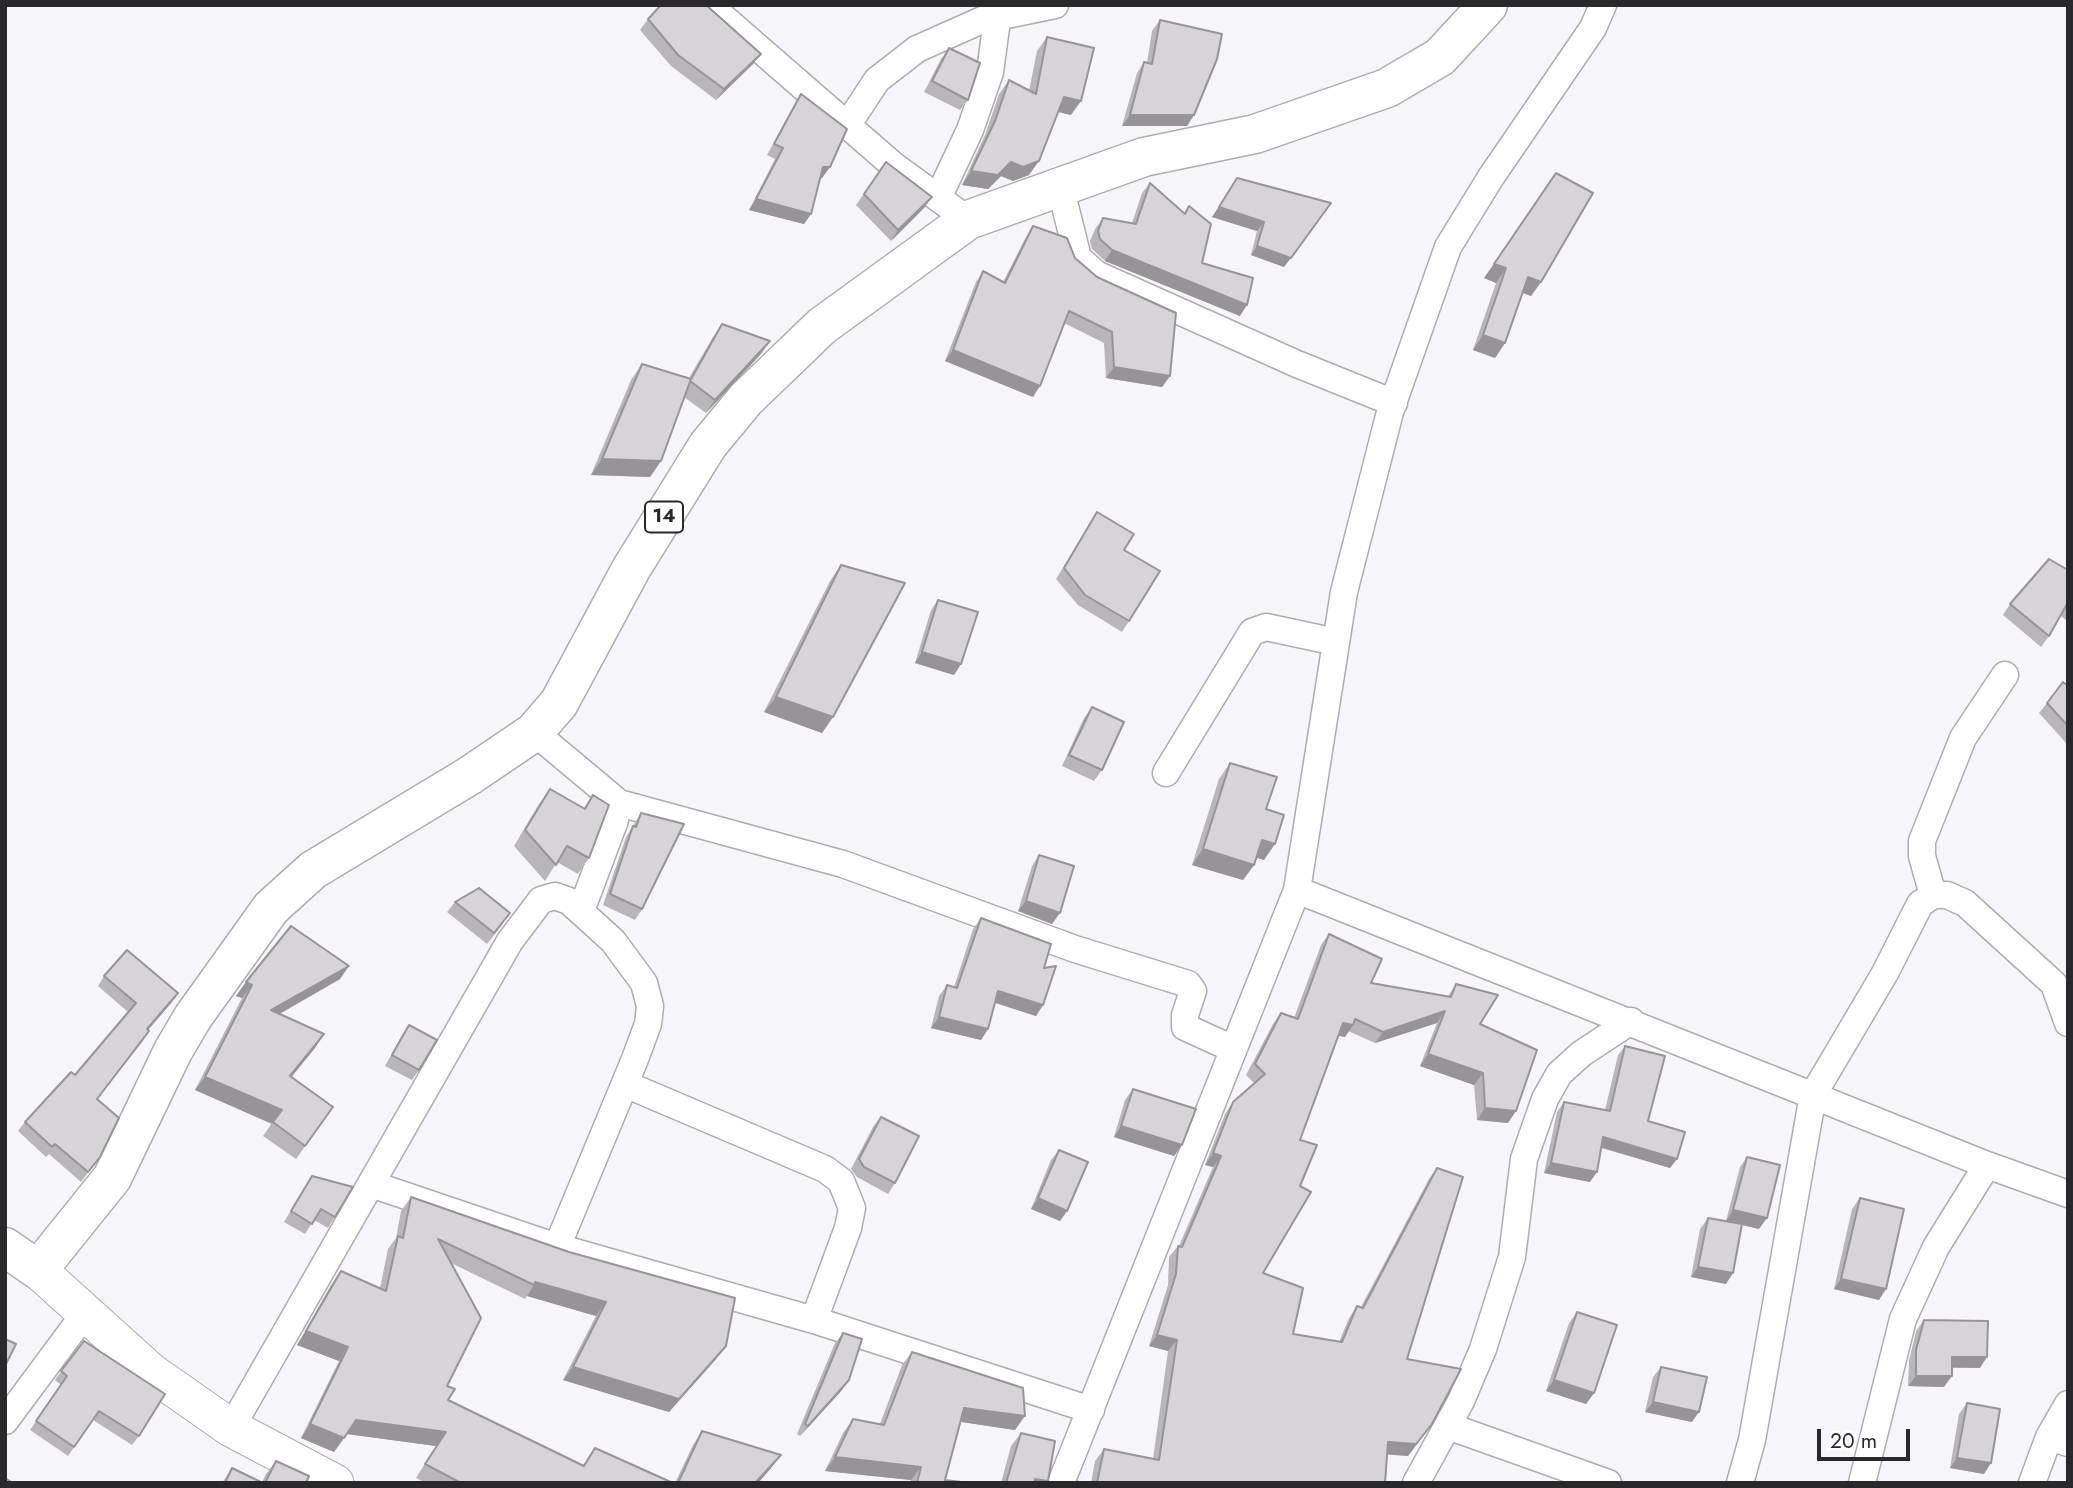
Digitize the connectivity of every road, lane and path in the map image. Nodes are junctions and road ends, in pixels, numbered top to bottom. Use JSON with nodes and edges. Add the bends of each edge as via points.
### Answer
{"nodes":[{"id":1,"x":709,"y":5,"type":"edge"},
{"id":2,"x":1055,"y":5,"type":"edge"},
{"id":3,"x":1489,"y":5,"type":"edge"},
{"id":4,"x":1603,"y":5,"type":"edge"},
{"id":5,"x":997,"y":11,"type":"edge"},
{"id":6,"x":848,"y":124,"type":"junction"},
{"id":7,"x":1060,"y":186,"type":"junction"},
{"id":8,"x":953,"y":209,"type":"junction"},
{"id":9,"x":1394,"y":403,"type":"junction"},
{"id":10,"x":1336,"y":642,"type":"junction"},
{"id":11,"x":2006,"y":675,"type":"dead end"},
{"id":12,"x":534,"y":732,"type":"junction"},
{"id":13,"x":1166,"y":774,"type":"dead end"},
{"id":14,"x":619,"y":803,"type":"junction"},
{"id":15,"x":1297,"y":890,"type":"junction"},
{"id":16,"x":1933,"y":895,"type":"junction"},
{"id":17,"x":580,"y":911,"type":"junction"},
{"id":18,"x":2067,"y":1014,"type":"edge"},
{"id":19,"x":1631,"y":1021,"type":"junction"},
{"id":20,"x":1233,"y":1049,"type":"junction"},
{"id":21,"x":625,"y":1084,"type":"junction"},
{"id":22,"x":1813,"y":1095,"type":"junction"},
{"id":23,"x":1987,"y":1165,"type":"junction"},
{"id":24,"x":371,"y":1184,"type":"junction"},
{"id":25,"x":2068,"y":1194,"type":"edge"},
{"id":26,"x":5,"y":1247,"type":"edge"},
{"id":27,"x":557,"y":1247,"type":"junction"},
{"id":28,"x":38,"y":1270,"type":"junction"},
{"id":29,"x":86,"y":1312,"type":"junction"},
{"id":30,"x":814,"y":1320,"type":"junction"},
{"id":31,"x":2068,"y":1404,"type":"edge"},
{"id":32,"x":1091,"y":1410,"type":"junction"},
{"id":33,"x":5,"y":1421,"type":"edge"},
{"id":34,"x":1448,"y":1426,"type":"junction"},
{"id":35,"x":231,"y":1428,"type":"junction"},
{"id":36,"x":2058,"y":1440,"type":"edge"},
{"id":37,"x":317,"y":1479,"type":"edge"},
{"id":38,"x":1061,"y":1483,"type":"edge"},
{"id":39,"x":1416,"y":1483,"type":"edge"},
{"id":40,"x":1608,"y":1483,"type":"edge"},
{"id":41,"x":1740,"y":1483,"type":"edge"},
{"id":42,"x":1862,"y":1483,"type":"edge"},
{"id":43,"x":2032,"y":1483,"type":"edge"}],
"edges":[{"from":1,"to":6,"type":"street"},
{"from":2,"to":5,"type":"street"},
{"from":3,"to":7,"type":"highway","number":"14","via":[[1440,57],[1387,88],[1255,134],[1144,158]]},
{"from":4,"to":9,"type":"street","via":[[1593,28],[1448,247]]},
{"from":5,"to":6,"type":"street","via":[[894,65],[877,80]]},
{"from":5,"to":8,"type":"street","via":[[990,72],[970,130]]},
{"from":6,"to":8,"type":"street","via":[[893,165]]},
{"from":7,"to":8,"type":"highway","number":"14"},
{"from":7,"to":9,"type":"street","via":[[1079,258],[1096,274]]},
{"from":8,"to":12,"type":"highway","number":"14","via":[[821,326],[746,399],[708,445],[631,569],[559,703]]},
{"from":9,"to":10,"type":"street","via":[[1344,592]]},
{"from":10,"to":13,"type":"street","via":[[1266,627],[1252,632]]},
{"from":10,"to":15,"type":"street"},
{"from":11,"to":16,"type":"street","via":[[1963,738],[1922,841]]},
{"from":12,"to":14,"type":"street"},
{"from":12,"to":28,"type":"highway","number":"14","via":[[313,870],[271,908],[179,1040],[112,1178]]},
{"from":14,"to":17,"type":"street"},
{"from":14,"to":20,"type":"street","via":[[843,864],[1075,949],[1188,984],[1193,990],[1185,1027]]},
{"from":15,"to":19,"type":"street"},
{"from":15,"to":20,"type":"street"},
{"from":16,"to":18,"type":"street","via":[[1965,903],[2054,984]]},
{"from":16,"to":22,"type":"street","via":[[1920,904]]},
{"from":17,"to":21,"type":"street","via":[[621,951],[644,983],[650,1006],[648,1024]]},
{"from":17,"to":24,"type":"street","via":[[555,896],[541,900],[510,941]]},
{"from":19,"to":22,"type":"street"},
{"from":19,"to":34,"type":"street","via":[[1581,1054],[1559,1074],[1545,1099],[1524,1159],[1512,1257],[1483,1349]]},
{"from":20,"to":32,"type":"street"},
{"from":21,"to":27,"type":"street"},
{"from":21,"to":30,"type":"street","via":[[825,1169],[841,1181],[852,1208]]},
{"from":22,"to":23,"type":"street"},
{"from":22,"to":41,"type":"street","via":[[1752,1440]]},
{"from":23,"to":25,"type":"street"},
{"from":23,"to":42,"type":"street","via":[[1936,1247],[1903,1319]]},
{"from":24,"to":27,"type":"street"},
{"from":24,"to":35,"type":"street"},
{"from":26,"to":28,"type":"highway"},
{"from":27,"to":30,"type":"street"},
{"from":28,"to":29,"type":"main road"},
{"from":29,"to":33,"type":"street"},
{"from":29,"to":35,"type":"main road","via":[[152,1372]]},
{"from":30,"to":32,"type":"street"},
{"from":31,"to":36,"type":"street"},
{"from":32,"to":38,"type":"street"},
{"from":34,"to":39,"type":"street"},
{"from":34,"to":40,"type":"street"},
{"from":35,"to":37,"type":"main road"},
{"from":36,"to":43,"type":"street"}]}
